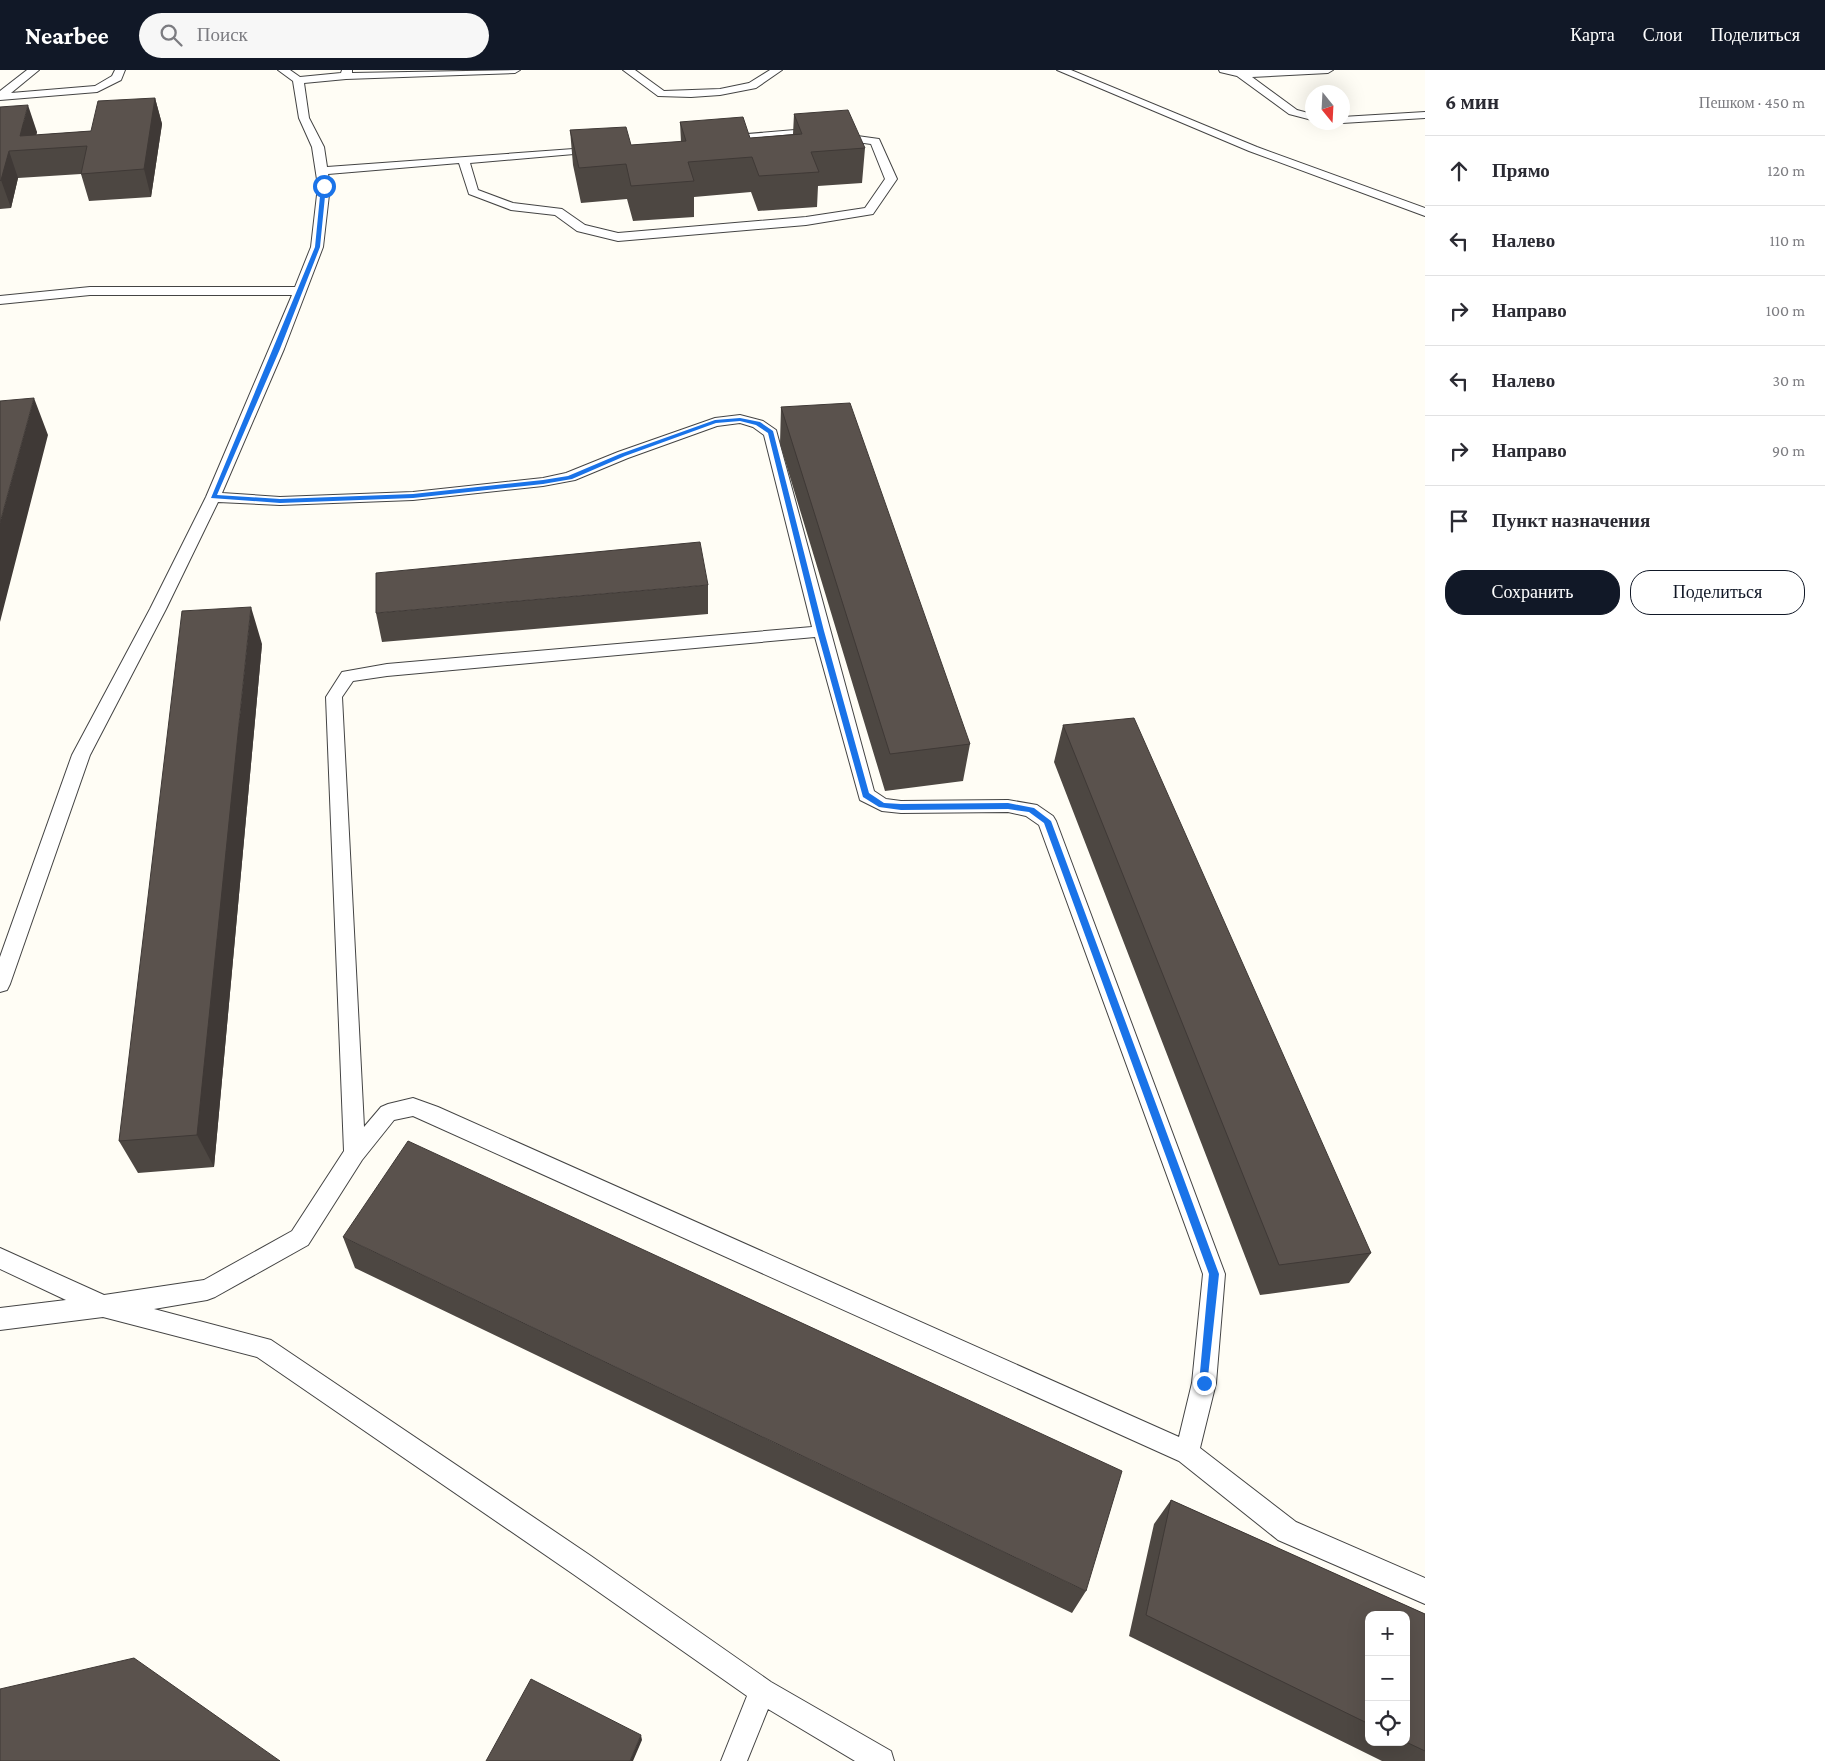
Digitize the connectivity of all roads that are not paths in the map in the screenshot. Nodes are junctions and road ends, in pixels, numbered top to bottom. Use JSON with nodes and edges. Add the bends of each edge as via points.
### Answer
{"nodes":[{"id":1,"x":34,"y":70,"type":"edge"},
{"id":2,"x":120,"y":70,"type":"edge"},
{"id":3,"x":283,"y":70,"type":"edge"},
{"id":4,"x":515,"y":70,"type":"edge"},
{"id":5,"x":628,"y":70,"type":"edge"},
{"id":6,"x":777,"y":70,"type":"edge"},
{"id":7,"x":1062,"y":70,"type":"edge"},
{"id":8,"x":1224,"y":70,"type":"edge"},
{"id":9,"x":1328,"y":70,"type":"edge"},
{"id":10,"x":1240,"y":72,"type":"edge"},
{"id":11,"x":346,"y":73,"type":"edge"},
{"id":12,"x":298,"y":80,"type":"junction"},
{"id":13,"x":1305,"y":115,"type":"edge"},
{"id":14,"x":1425,"y":115,"type":"edge"},
{"id":15,"x":1350,"y":120,"type":"edge"},
{"id":16,"x":708,"y":140,"type":"edge"},
{"id":17,"x":610,"y":148,"type":"edge"},
{"id":18,"x":463,"y":159,"type":"junction"},
{"id":19,"x":321,"y":171,"type":"junction"},
{"id":20,"x":1425,"y":212,"type":"edge"},
{"id":21,"x":300,"y":291,"type":"junction"},
{"id":22,"x":0,"y":300,"type":"edge"},
{"id":23,"x":213,"y":497,"type":"junction"},
{"id":24,"x":821,"y":631,"type":"junction"},
{"id":25,"x":0,"y":984,"type":"edge"},
{"id":26,"x":355,"y":1154,"type":"junction"},
{"id":27,"x":0,"y":1258,"type":"edge"},
{"id":28,"x":103,"y":1306,"type":"junction"},
{"id":29,"x":0,"y":1319,"type":"edge"},
{"id":30,"x":1187,"y":1453,"type":"junction"},
{"id":31,"x":1425,"y":1591,"type":"edge"},
{"id":32,"x":762,"y":1691,"type":"junction"},
{"id":33,"x":734,"y":1761,"type":"edge"},
{"id":34,"x":881,"y":1761,"type":"edge"}],
"edges":[{"from":1,"to":2,"type":"lane","via":[[0,96],[98,89],[117,78]]},
{"from":3,"to":12,"type":"lane"},
{"from":4,"to":11,"type":"lane"},
{"from":5,"to":6,"type":"lane","via":[[662,94],[691,94],[752,86]]},
{"from":7,"to":20,"type":"lane","via":[[1253,149]]},
{"from":8,"to":10,"type":"lane"},
{"from":9,"to":10,"type":"lane"},
{"from":10,"to":13,"type":"lane","via":[[1293,112]]},
{"from":11,"to":12,"type":"lane"},
{"from":12,"to":19,"type":"lane","via":[[304,118],[318,148]]},
{"from":14,"to":15,"type":"lane"},
{"from":16,"to":18,"type":"lane","via":[[807,132],[875,141],[891,179],[868,211],[806,221],[618,237],[581,228],[558,212],[511,206],[473,192]]},
{"from":17,"to":18,"type":"lane"},
{"from":18,"to":19,"type":"lane"},
{"from":19,"to":21,"type":"lane","via":[[324,186],[317,247]]},
{"from":21,"to":22,"type":"lane","via":[[90,291]]},
{"from":21,"to":23,"type":"lane"},
{"from":23,"to":24,"type":"lane","via":[[280,501],[413,496],[543,482],[570,478],[622,455],[715,422],[740,419],[758,424],[771,433]]},
{"from":23,"to":25,"type":"lane","via":[[81,755]]},
{"from":24,"to":26,"type":"lane","via":[[348,676],[334,698]]},
{"from":24,"to":30,"type":"lane","via":[[866,795],[882,805],[901,807],[1008,806],[1031,810],[1047,821],[1214,1274],[1204,1383]]},
{"from":26,"to":28,"type":"lane","via":[[300,1238],[207,1290]]},
{"from":26,"to":30,"type":"lane","via":[[388,1113],[413,1107],[431,1113]]},
{"from":27,"to":28,"type":"lane"},
{"from":28,"to":29,"type":"lane"},
{"from":28,"to":32,"type":"lane","via":[[263,1348]]},
{"from":30,"to":31,"type":"lane","via":[[1287,1531]]},
{"from":32,"to":33,"type":"lane"},
{"from":32,"to":34,"type":"lane"}]}
